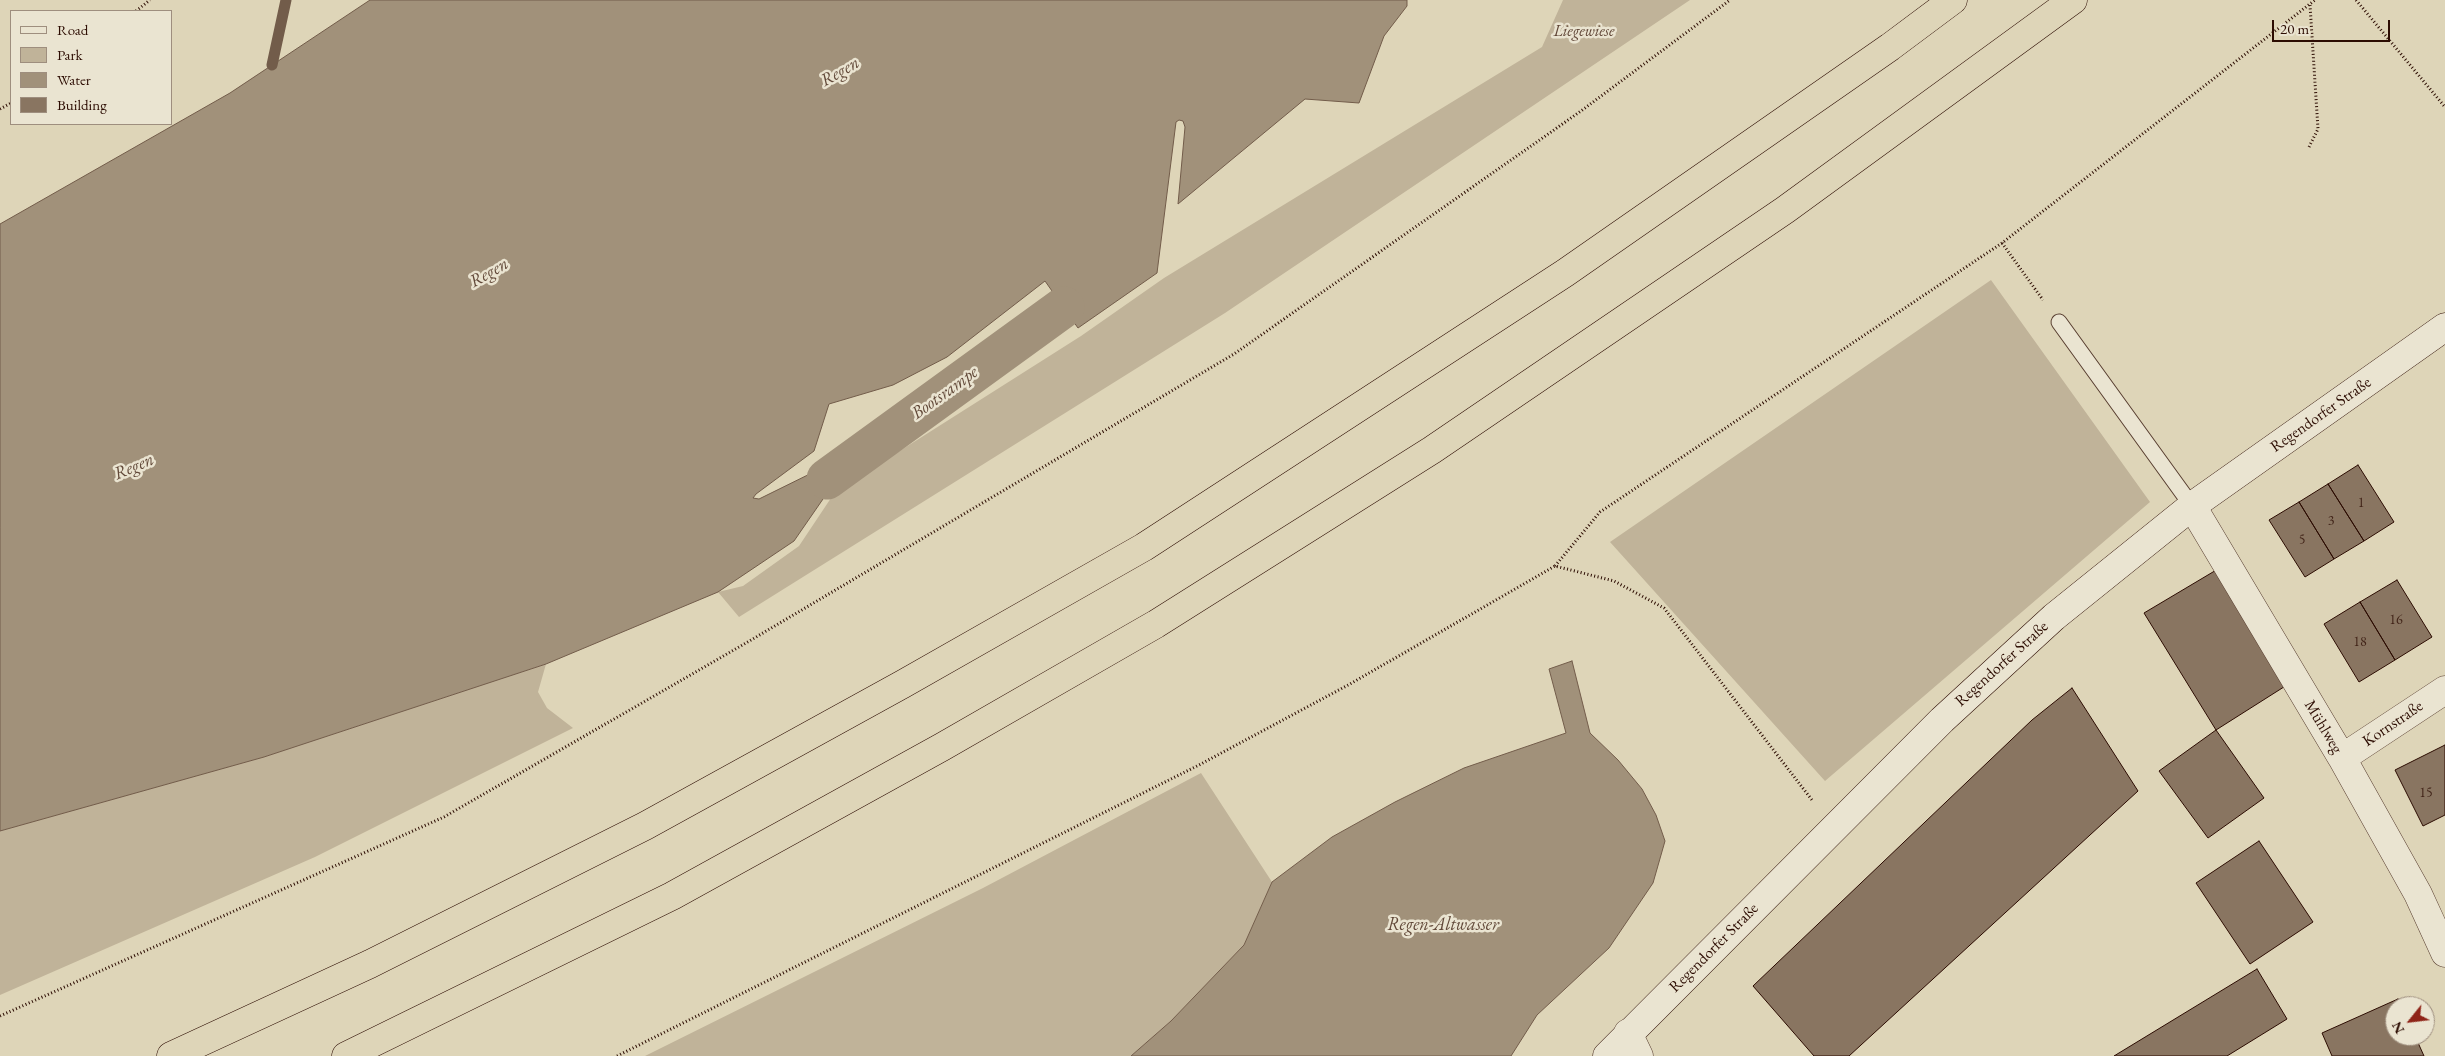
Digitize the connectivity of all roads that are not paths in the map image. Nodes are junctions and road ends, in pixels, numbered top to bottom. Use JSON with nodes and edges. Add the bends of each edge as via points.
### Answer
{"nodes":[{"id":1,"x":1953,"y":0,"type":"edge"},
{"id":2,"x":2073,"y":0,"type":"edge"},
{"id":3,"x":2059,"y":322,"type":"road end"},
{"id":4,"x":2445,"y":327,"type":"edge"},
{"id":5,"x":2192,"y":506,"type":"junction"},
{"id":6,"x":2445,"y":690,"type":"edge"},
{"id":7,"x":2342,"y":758,"type":"junction"},
{"id":8,"x":2445,"y":953,"type":"edge"},
{"id":9,"x":1634,"y":1044,"type":"edge"},
{"id":10,"x":171,"y":1056,"type":"edge"},
{"id":11,"x":346,"y":1056,"type":"edge"},
{"id":12,"x":1607,"y":1056,"type":"edge"}],
"edges":[{"from":1,"to":10,"type":"highway","via":[[1565,273],[1144,547],[645,826],[370,964]]},
{"from":2,"to":11,"type":"highway","via":[[1777,216],[1432,450],[1156,624],[672,896]]},
{"from":3,"to":5,"type":"lane"},
{"from":4,"to":5,"type":"street","name":"Regendorfer Straße"},
{"from":5,"to":7,"type":"street","name":"Mühlweg"},
{"from":5,"to":9,"type":"street","name":"Regendorfer Straße","via":[[2054,617],[1942,720],[1834,828]]},
{"from":6,"to":7,"type":"street","name":"Kornstraße"},
{"from":7,"to":8,"type":"street","name":"Mühlweg","via":[[2418,894]]},
{"from":9,"to":12,"type":"street","name":"Regendorfer Straße"}]}
